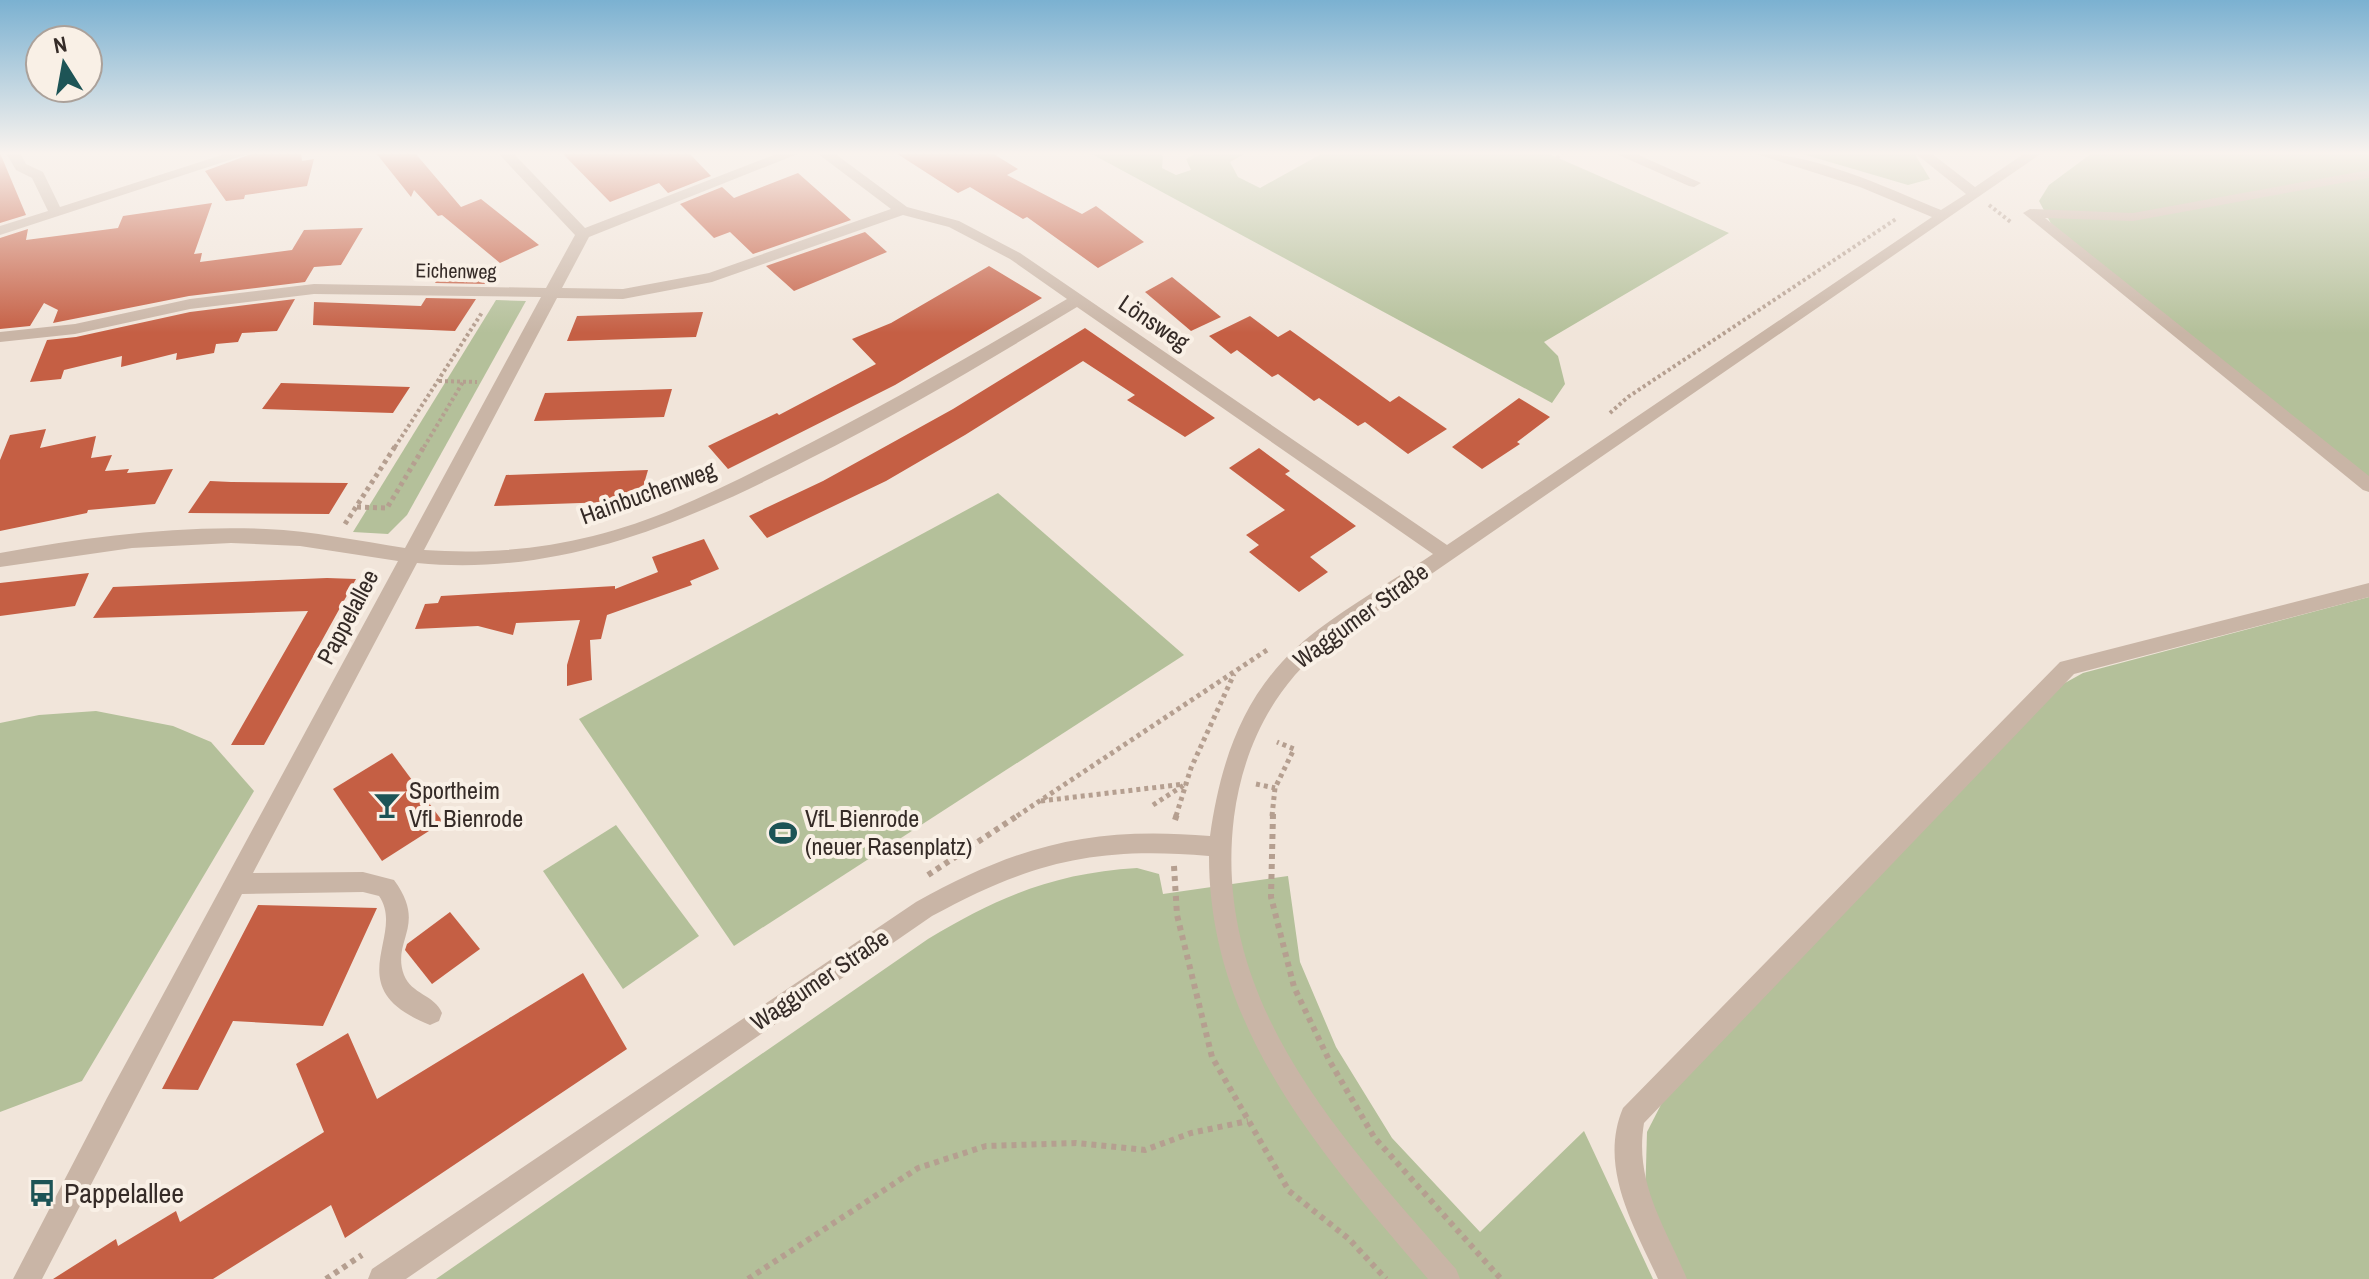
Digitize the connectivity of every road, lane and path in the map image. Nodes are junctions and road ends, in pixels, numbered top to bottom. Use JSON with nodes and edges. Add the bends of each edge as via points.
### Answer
{"nodes":[{"id":1,"x":56,"y":213,"type":"edge"},
{"id":2,"x":562,"y":213,"type":"edge"},
{"id":3,"x":638,"y":213,"type":"edge"},
{"id":4,"x":894,"y":213,"type":"edge"},
{"id":5,"x":912,"y":213,"type":"edge"},
{"id":6,"x":1935,"y":213,"type":"edge"},
{"id":7,"x":1948,"y":213,"type":"edge"},
{"id":8,"x":2157,"y":213,"type":"edge"},
{"id":9,"x":1943,"y":216,"type":"junction"},
{"id":10,"x":0,"y":231,"type":"edge"},
{"id":11,"x":583,"y":234,"type":"junction"},
{"id":12,"x":497,"y":292,"type":"junction"},
{"id":13,"x":550,"y":293,"type":"junction"},
{"id":14,"x":1077,"y":300,"type":"junction"},
{"id":15,"x":0,"y":337,"type":"edge"},
{"id":16,"x":438,"y":381,"type":"junction"},
{"id":17,"x":463,"y":382,"type":"junction"},
{"id":18,"x":503,"y":383,"type":"junction"},
{"id":19,"x":2369,"y":486,"type":"edge"},
{"id":20,"x":356,"y":506,"type":"junction"},
{"id":21,"x":333,"y":541,"type":"junction"},
{"id":22,"x":1446,"y":554,"type":"junction"},
{"id":23,"x":410,"y":556,"type":"junction"},
{"id":24,"x":0,"y":560,"type":"edge"},
{"id":25,"x":2369,"y":590,"type":"edge"},
{"id":26,"x":1234,"y":673,"type":"dead end"},
{"id":27,"x":1277,"y":742,"type":"dead end"},
{"id":28,"x":1185,"y":784,"type":"junction"},
{"id":29,"x":1040,"y":801,"type":"dead end"},
{"id":30,"x":1153,"y":805,"type":"dead end"},
{"id":31,"x":1219,"y":847,"type":"junction"},
{"id":32,"x":235,"y":884,"type":"junction"},
{"id":33,"x":430,"y":1013,"type":"dead end"},
{"id":34,"x":1248,"y":1121,"type":"dead end"},
{"id":35,"x":27,"y":1279,"type":"edge"},
{"id":36,"x":382,"y":1279,"type":"edge"},
{"id":37,"x":748,"y":1279,"type":"edge"},
{"id":38,"x":1446,"y":1279,"type":"edge"},
{"id":39,"x":1501,"y":1279,"type":"edge"},
{"id":40,"x":1673,"y":1279,"type":"edge"}],
"edges":[{"from":1,"to":10,"type":"street"},
{"from":2,"to":11,"type":"street"},
{"from":3,"to":11,"type":"street"},
{"from":4,"to":13,"type":"street","name":"Eichenweg","via":[[712,277],[623,294]]},
{"from":5,"to":14,"type":"street","name":"Lönsweg","via":[[985,238]]},
{"from":6,"to":9,"type":"street"},
{"from":7,"to":9,"type":"street","name":"Waggumer Straße"},
{"from":8,"to":19,"type":"street","via":[[2133,217],[2030,213]]},
{"from":9,"to":22,"type":"street","name":"Waggumer Straße"},
{"from":11,"to":13,"type":"street","name":"Pappelallee"},
{"from":12,"to":13,"type":"street","name":"Eichenweg"},
{"from":12,"to":15,"type":"street","name":"Eichenweg","via":[[275,292],[75,329]]},
{"from":12,"to":16,"type":"path"},
{"from":13,"to":18,"type":"street","name":"Pappelallee"},
{"from":14,"to":22,"type":"street","name":"Lönsweg"},
{"from":14,"to":23,"type":"street","name":"Hainbuchenweg","via":[[899,406],[678,515],[620,536],[548,552]]},
{"from":16,"to":17,"type":"path"},
{"from":16,"to":20,"type":"path"},
{"from":17,"to":18,"type":"path"},
{"from":17,"to":20,"type":"path","via":[[387,508]]},
{"from":18,"to":23,"type":"street","name":"Pappelallee"},
{"from":20,"to":21,"type":"path"},
{"from":21,"to":23,"type":"street","name":"Hainbuchenweg"},
{"from":21,"to":24,"type":"street","name":"Hainbuchenweg","via":[[160,538]]},
{"from":22,"to":31,"type":"street","name":"Waggumer Straße","via":[[1330,634],[1288,670],[1251,724],[1235,761]]},
{"from":23,"to":32,"type":"street","name":"Pappelallee"},
{"from":25,"to":40,"type":"street","via":[[2067,668],[1632,1117],[1625,1144],[1629,1183]]},
{"from":26,"to":28,"type":"path"},
{"from":27,"to":39,"type":"path","via":[[1294,749],[1275,788],[1271,897],[1283,955],[1308,1020],[1374,1137]]},
{"from":28,"to":29,"type":"path"},
{"from":28,"to":30,"type":"path"},
{"from":31,"to":36,"type":"street","name":"Waggumer Straße","via":[[1159,842],[1086,845],[1010,864],[969,884],[924,909]]},
{"from":31,"to":38,"type":"street","via":[[1233,957],[1256,1021],[1339,1153]]},
{"from":32,"to":33,"type":"street","via":[[363,882],[386,887],[399,904],[389,971],[401,995]]},
{"from":32,"to":35,"type":"street","name":"Pappelallee"},
{"from":34,"to":37,"type":"path","via":[[1145,1150],[1076,1143],[986,1146],[918,1168]]}]}
